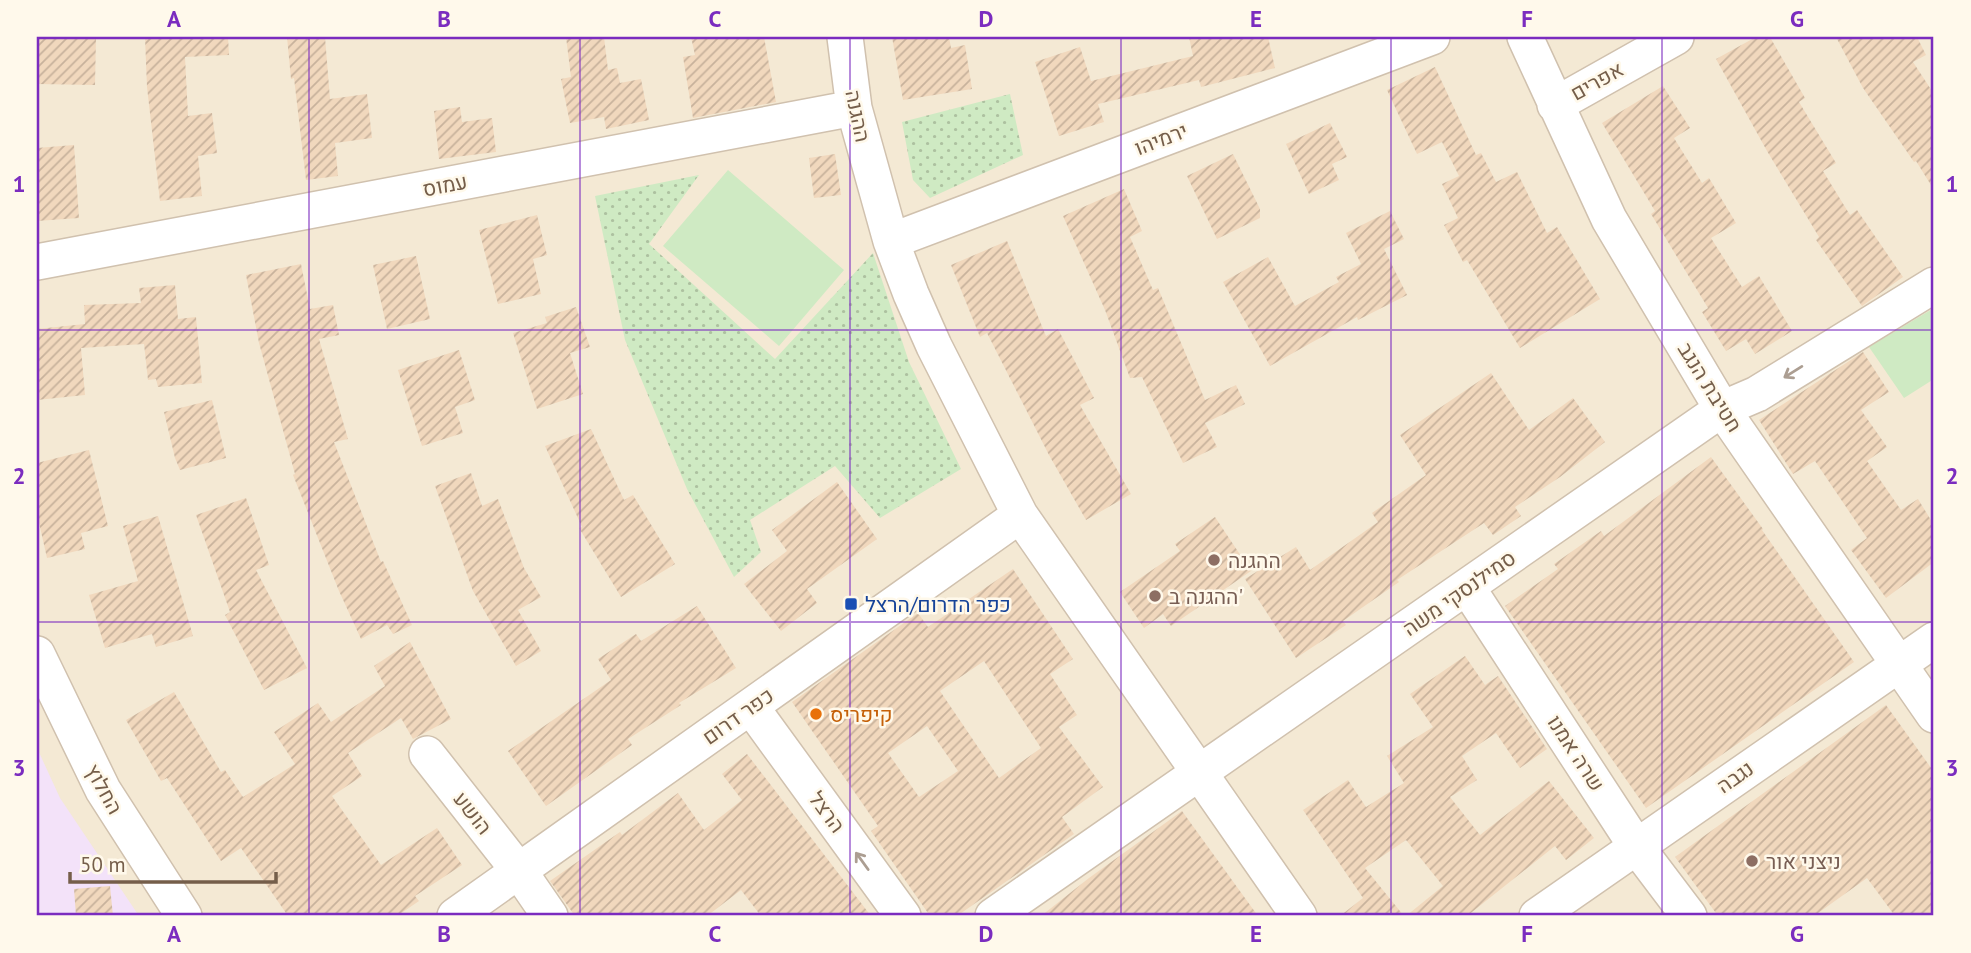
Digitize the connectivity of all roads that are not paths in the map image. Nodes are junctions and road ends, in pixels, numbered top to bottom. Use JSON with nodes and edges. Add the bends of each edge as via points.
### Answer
{"nodes":[{"id":1,"x":845,"y":37,"type":"edge"},
{"id":2,"x":1432,"y":37,"type":"edge"},
{"id":3,"x":1525,"y":37,"type":"edge"},
{"id":4,"x":1676,"y":37,"type":"edge"},
{"id":5,"x":1556,"y":104,"type":"junction"},
{"id":6,"x":854,"y":108,"type":"junction"},
{"id":7,"x":891,"y":241,"type":"junction"},
{"id":8,"x":37,"y":262,"type":"edge"},
{"id":9,"x":1934,"y":285,"type":"edge"},
{"id":10,"x":1722,"y":410,"type":"junction"},
{"id":11,"x":1020,"y":515,"type":"junction"},
{"id":12,"x":1466,"y":587,"type":"junction"},
{"id":13,"x":1934,"y":640,"type":"edge"},
{"id":14,"x":37,"y":654,"type":"edge"},
{"id":15,"x":1899,"y":664,"type":"junction"},
{"id":16,"x":751,"y":707,"type":"junction"},
{"id":17,"x":1934,"y":715,"type":"edge"},
{"id":18,"x":427,"y":754,"type":"dead end"},
{"id":19,"x":1198,"y":774,"type":"junction"},
{"id":20,"x":1636,"y":846,"type":"junction"},
{"id":21,"x":519,"y":871,"type":"junction"},
{"id":22,"x":184,"y":916,"type":"edge"},
{"id":23,"x":455,"y":916,"type":"edge"},
{"id":24,"x":550,"y":916,"type":"edge"},
{"id":25,"x":903,"y":916,"type":"edge"},
{"id":26,"x":993,"y":916,"type":"edge"},
{"id":27,"x":1299,"y":916,"type":"edge"},
{"id":28,"x":1537,"y":916,"type":"edge"},
{"id":29,"x":1689,"y":916,"type":"edge"}],
"edges":[{"from":1,"to":6,"type":"street","name":"ההגנה"},
{"from":2,"to":7,"type":"street","name":"ירמיהו"},
{"from":3,"to":5,"type":"street","name":"חטיבת הנגב"},
{"from":4,"to":5,"type":"street","name":"אפרים"},
{"from":5,"to":10,"type":"street","name":"חטיבת הנגב","via":[[1609,219]]},
{"from":6,"to":7,"type":"street","name":"ההגנה"},
{"from":6,"to":8,"type":"street","name":"עמוס"},
{"from":7,"to":11,"type":"street","name":"ההגנה","via":[[934,346]]},
{"from":9,"to":10,"type":"street","name":"סמילנסקי משה","one_way":true,"via":[[1757,394]]},
{"from":10,"to":12,"type":"street","name":"סמילנסקי משה"},
{"from":10,"to":15,"type":"street","name":"חטיבת הנגב"},
{"from":11,"to":16,"type":"street","name":"כפר דרום"},
{"from":11,"to":19,"type":"street","name":"ההגנה"},
{"from":12,"to":19,"type":"street","name":"סמילנסקי משה"},
{"from":12,"to":20,"type":"street","name":"שרה אמנו"},
{"from":13,"to":15,"type":"street","name":"נגבה"},
{"from":14,"to":22,"type":"street","name":"החלוץ","via":[[103,790]]},
{"from":15,"to":17,"type":"street","name":"חטיבת הנגב"},
{"from":15,"to":20,"type":"street","name":"נגבה"},
{"from":16,"to":21,"type":"street","name":"כפר דרום"},
{"from":25,"to":16,"type":"street","name":"הרצל","one_way":true},
{"from":18,"to":21,"type":"street","name":"הושע"},
{"from":19,"to":26,"type":"street","name":"סמילנסקי משה"},
{"from":19,"to":27,"type":"street","name":"ההגנה"},
{"from":20,"to":28,"type":"street","name":"נגבה"},
{"from":20,"to":29,"type":"street","name":"שרה אמנו"},
{"from":21,"to":23,"type":"street","name":"כפר דרום"},
{"from":21,"to":24,"type":"street","name":"הושע"}]}
